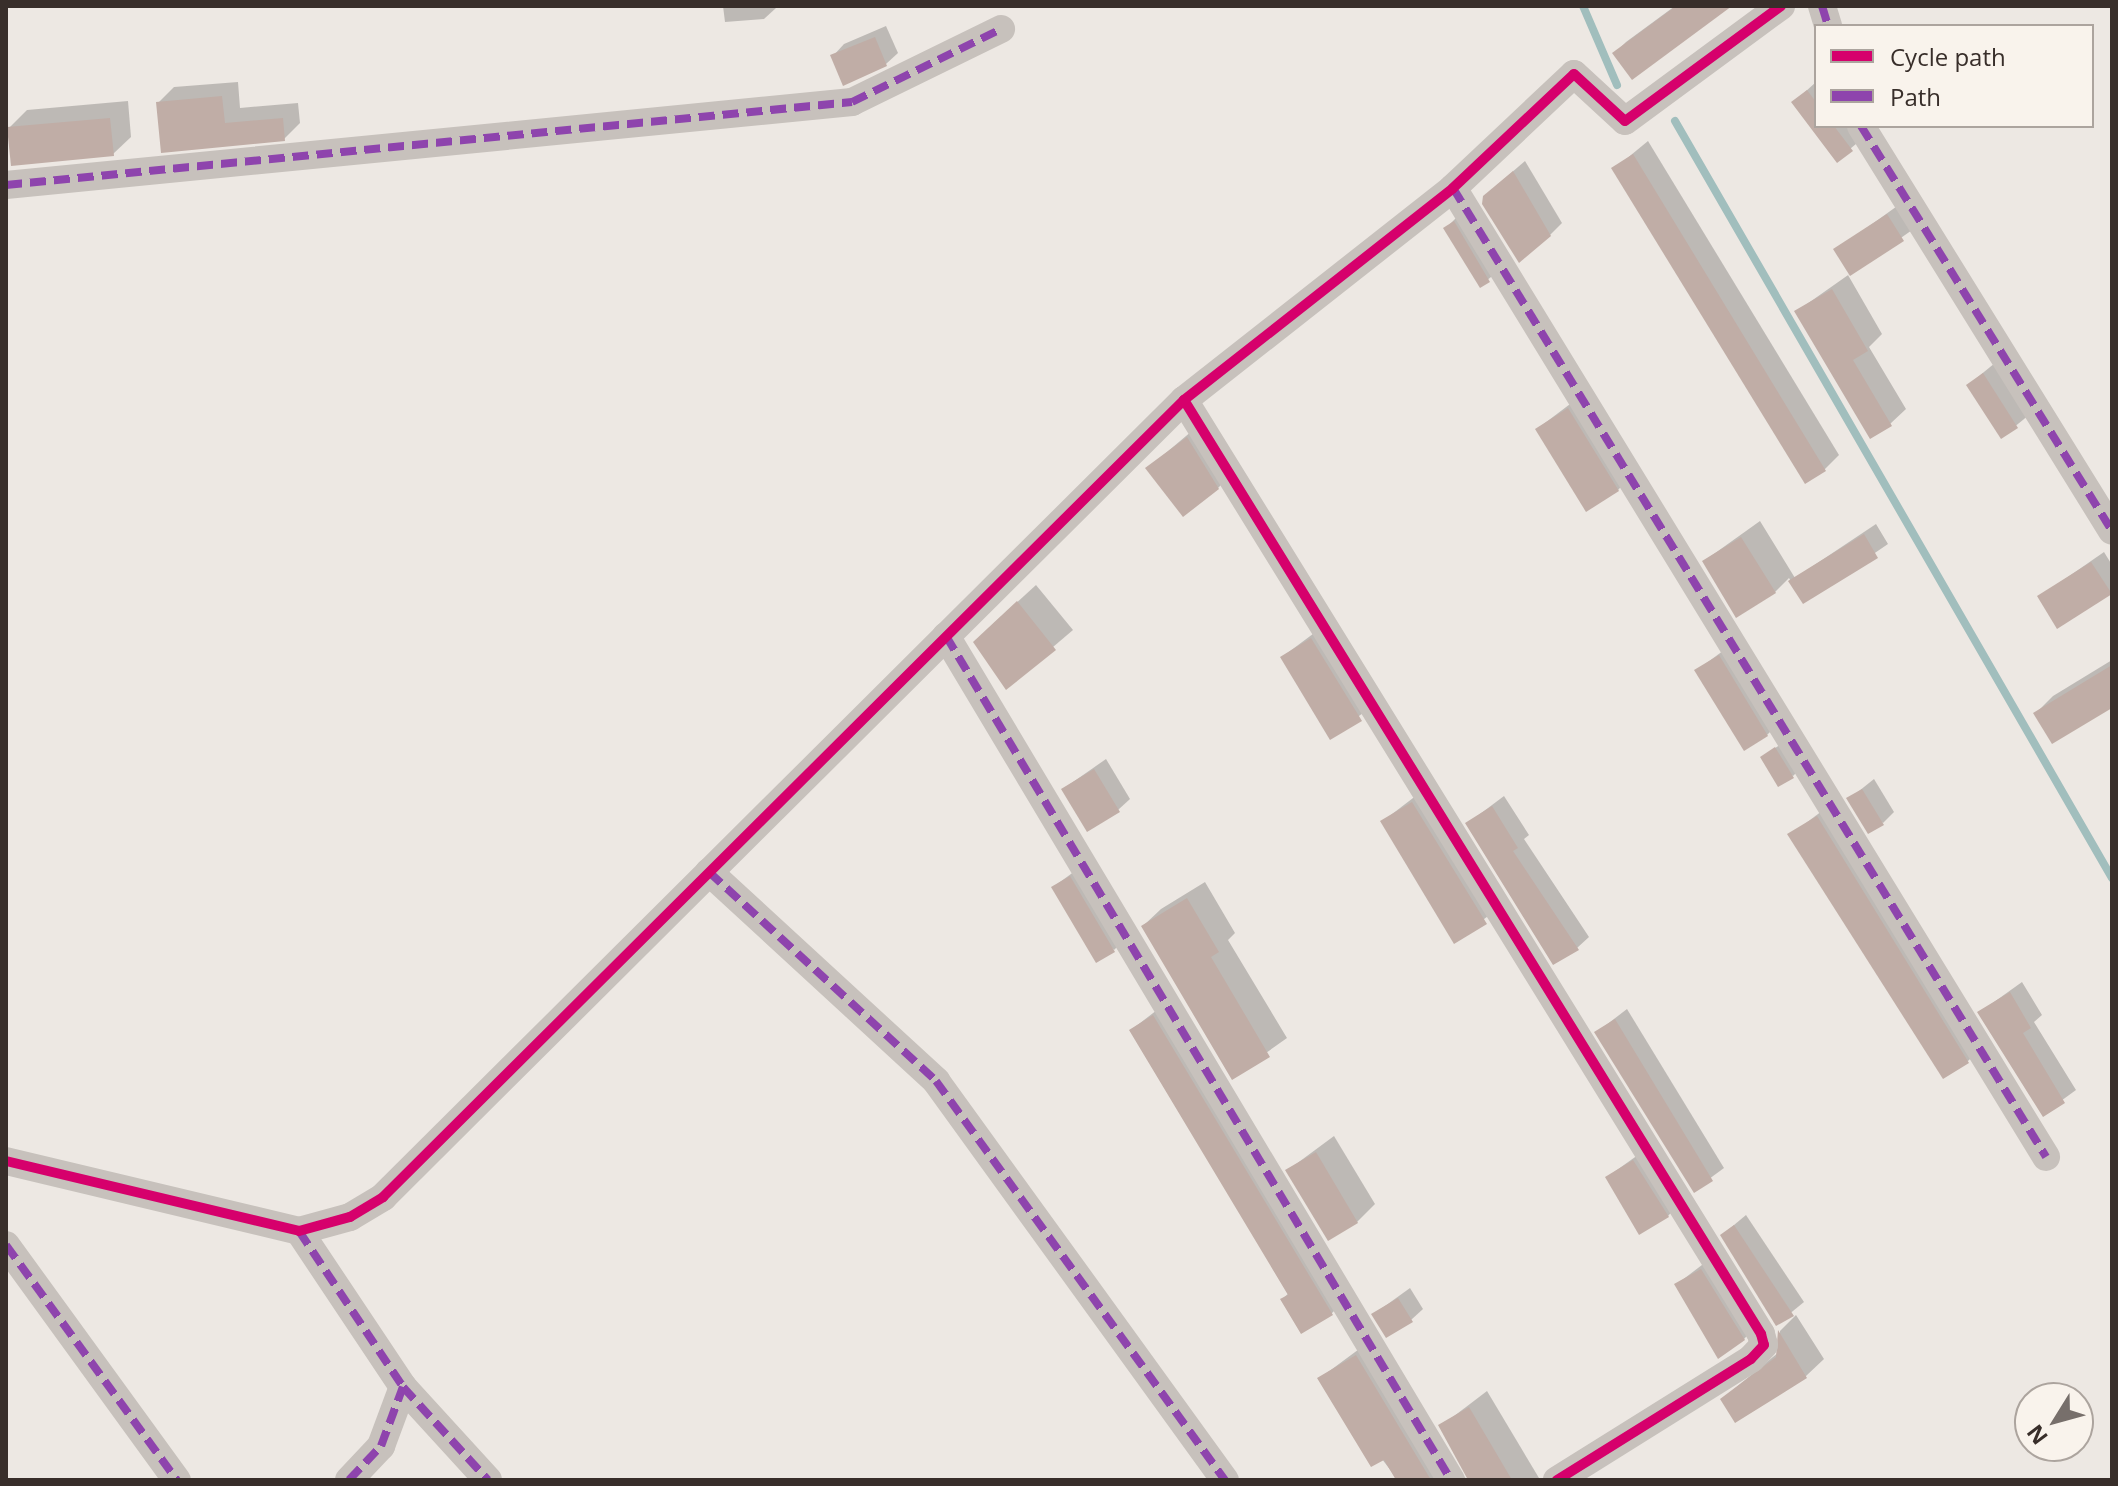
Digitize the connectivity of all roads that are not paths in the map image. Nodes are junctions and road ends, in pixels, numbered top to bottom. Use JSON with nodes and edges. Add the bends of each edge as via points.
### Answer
{"nodes":[{"id":1,"x":1781,"y":6,"type":"edge"},
{"id":2,"x":1001,"y":29,"type":"dead end"},
{"id":3,"x":1862,"y":128,"type":"edge"},
{"id":4,"x":6,"y":185,"type":"edge"},
{"id":5,"x":1453,"y":188,"type":"junction"},
{"id":6,"x":1184,"y":400,"type":"junction"},
{"id":7,"x":2112,"y":531,"type":"edge"},
{"id":8,"x":946,"y":636,"type":"junction"},
{"id":9,"x":709,"y":872,"type":"junction"},
{"id":10,"x":2046,"y":1157,"type":"dead end"},
{"id":11,"x":6,"y":1161,"type":"edge"},
{"id":12,"x":299,"y":1231,"type":"junction"},
{"id":13,"x":6,"y":1245,"type":"edge"},
{"id":14,"x":403,"y":1387,"type":"junction"},
{"id":15,"x":177,"y":1480,"type":"edge"},
{"id":16,"x":349,"y":1480,"type":"edge"},
{"id":17,"x":488,"y":1480,"type":"edge"},
{"id":18,"x":1225,"y":1480,"type":"edge"},
{"id":19,"x":1451,"y":1480,"type":"edge"},
{"id":20,"x":1557,"y":1480,"type":"edge"}],
"edges":[{"from":1,"to":5,"type":"street","via":[[1625,121],[1574,74]]},
{"from":2,"to":4,"type":"street","via":[[852,102]]},
{"from":3,"to":7,"type":"street"},
{"from":5,"to":6,"type":"street"},
{"from":5,"to":10,"type":"street"},
{"from":6,"to":8,"type":"street"},
{"from":6,"to":20,"type":"street","via":[[1761,1334],[1764,1345],[1751,1359]]},
{"from":8,"to":9,"type":"street"},
{"from":8,"to":19,"type":"street"},
{"from":9,"to":12,"type":"street","via":[[383,1197],[350,1217]]},
{"from":9,"to":18,"type":"street","via":[[936,1081]]},
{"from":11,"to":12,"type":"street"},
{"from":12,"to":14,"type":"street"},
{"from":13,"to":15,"type":"street"},
{"from":14,"to":16,"type":"street","via":[[381,1446]]},
{"from":14,"to":17,"type":"street"}]}
